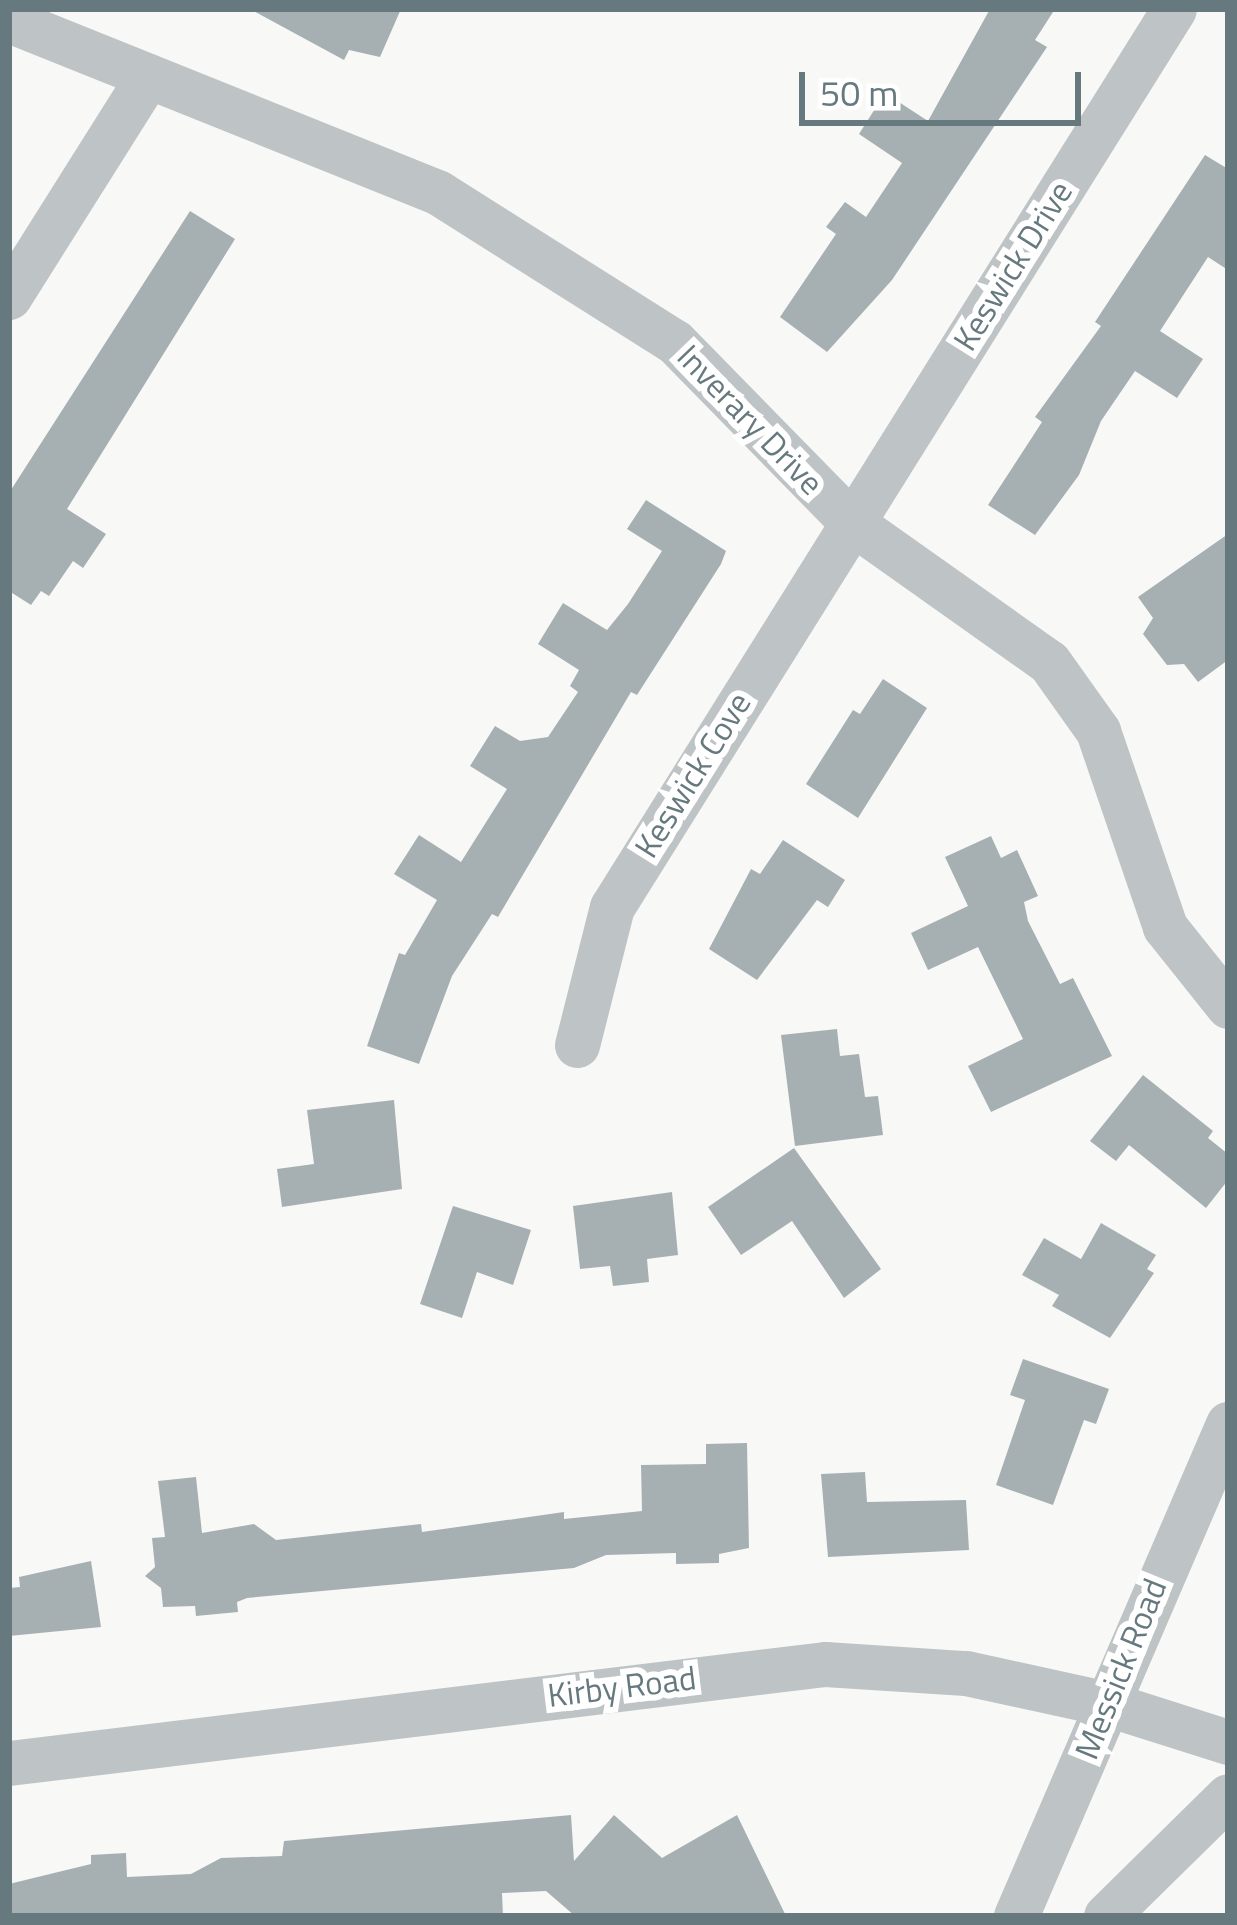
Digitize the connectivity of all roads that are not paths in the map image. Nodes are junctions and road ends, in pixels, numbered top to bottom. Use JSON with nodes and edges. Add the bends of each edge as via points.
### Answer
{"nodes":[{"id":1,"x":1174,"y":9,"type":"edge"},
{"id":2,"x":9,"y":20,"type":"edge"},
{"id":3,"x":148,"y":76,"type":"junction"},
{"id":4,"x":9,"y":297,"type":"edge"},
{"id":5,"x":851,"y":522,"type":"junction"},
{"id":6,"x":1228,"y":1006,"type":"edge"},
{"id":7,"x":577,"y":1046,"type":"dead end"},
{"id":8,"x":1228,"y":1424,"type":"edge"},
{"id":9,"x":1108,"y":1704,"type":"junction"},
{"id":10,"x":1228,"y":1742,"type":"edge"},
{"id":11,"x":9,"y":1763,"type":"edge"},
{"id":12,"x":1228,"y":1796,"type":"edge"},
{"id":13,"x":1016,"y":1916,"type":"edge"},
{"id":14,"x":1106,"y":1916,"type":"edge"}],
"edges":[{"from":1,"to":5,"type":"street","name":"Keswick Drive"},
{"from":2,"to":3,"type":"street","name":"Inverary Drive"},
{"from":3,"to":4,"type":"street"},
{"from":3,"to":5,"type":"street","name":"Inverary Drive","via":[[395,172],[486,220],[699,362]]},
{"from":5,"to":6,"type":"street","name":"Inverary Drive","via":[[1016,634],[1075,694],[1116,776],[1165,927]]},
{"from":5,"to":7,"type":"street","name":"Keswick Cove","via":[[612,908]]},
{"from":8,"to":9,"type":"street","name":"Messick Road"},
{"from":9,"to":10,"type":"street","name":"Kirby Road"},
{"from":9,"to":11,"type":"street","name":"Kirby Road","via":[[966,1673],[825,1664]]},
{"from":9,"to":13,"type":"street","name":"Messick Road"},
{"from":12,"to":14,"type":"street"}]}
